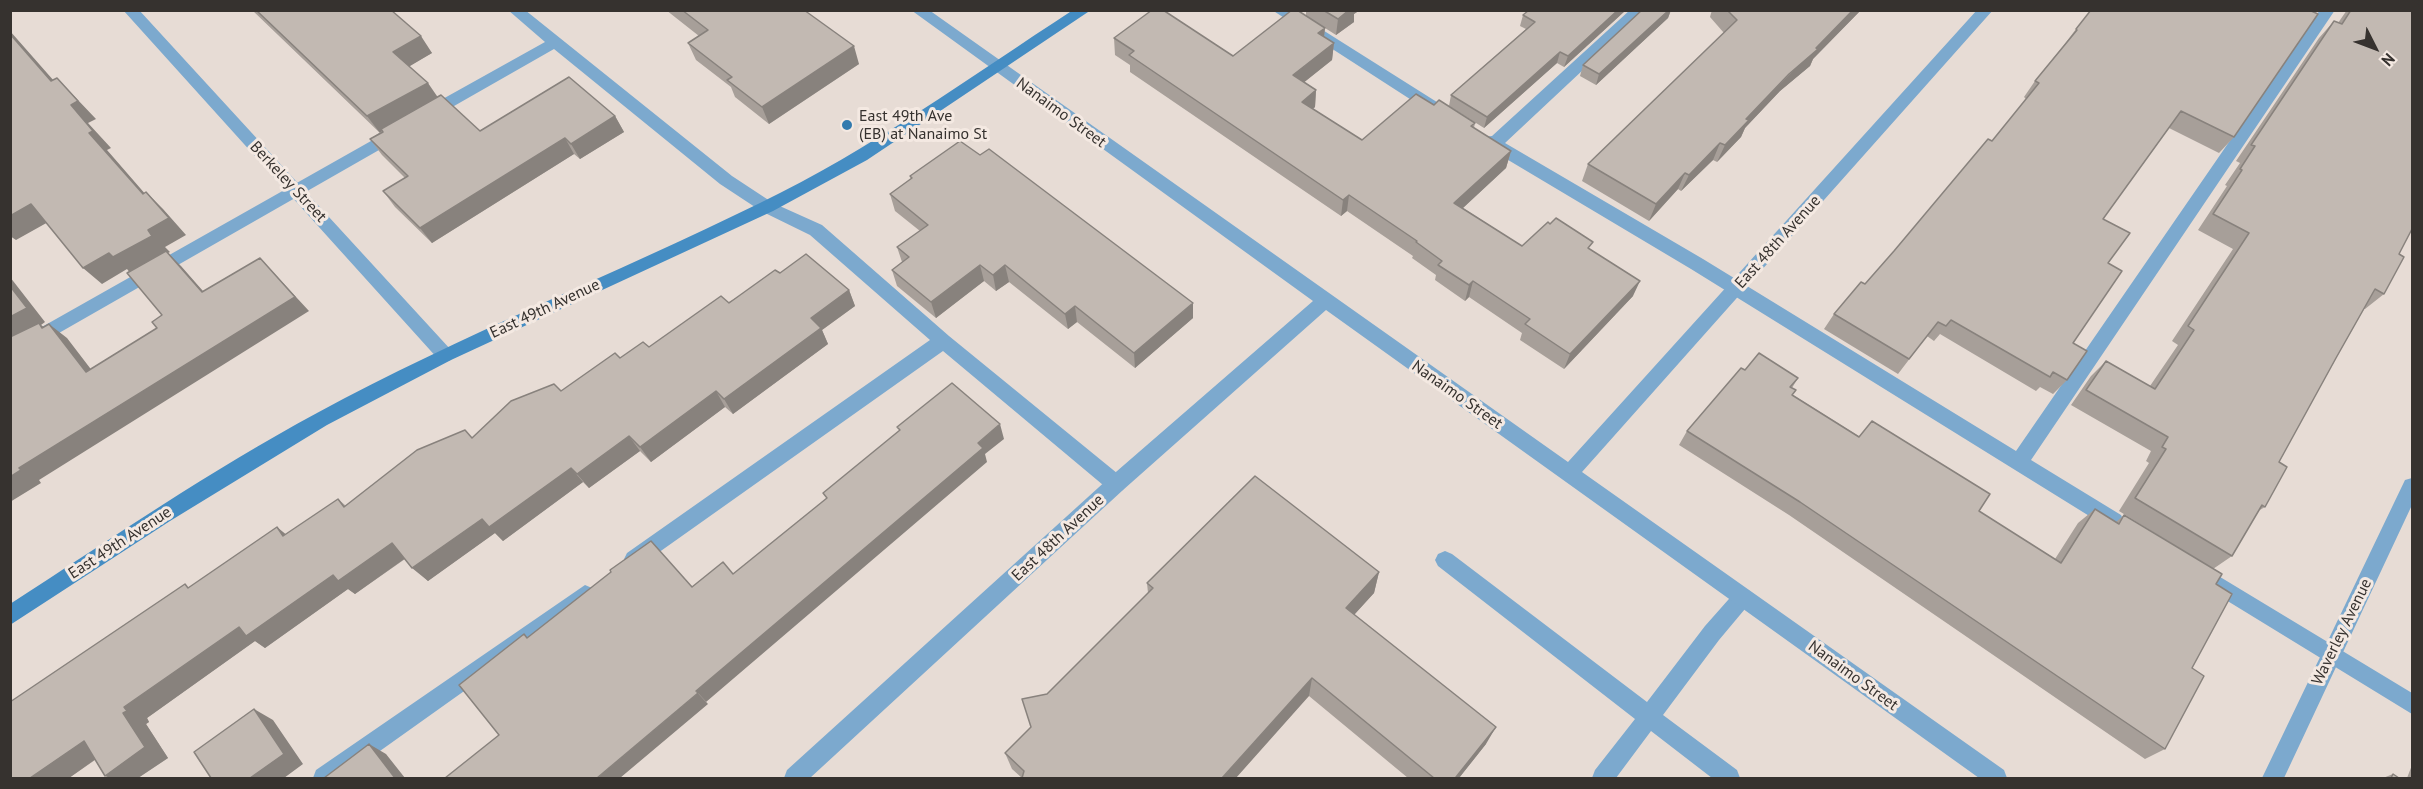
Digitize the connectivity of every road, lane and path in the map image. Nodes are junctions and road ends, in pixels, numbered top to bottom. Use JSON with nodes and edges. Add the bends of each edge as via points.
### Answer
{"nodes":[{"id":1,"x":130,"y":10,"type":"edge"},
{"id":2,"x":515,"y":10,"type":"edge"},
{"id":3,"x":918,"y":10,"type":"edge"},
{"id":4,"x":1084,"y":10,"type":"edge"},
{"id":5,"x":1279,"y":10,"type":"edge"},
{"id":6,"x":1640,"y":10,"type":"edge"},
{"id":7,"x":1986,"y":10,"type":"edge"},
{"id":8,"x":2328,"y":10,"type":"edge"},
{"id":9,"x":554,"y":43,"type":"junction"},
{"id":10,"x":998,"y":68,"type":"junction"},
{"id":11,"x":1445,"y":114,"type":"edge"},
{"id":12,"x":1474,"y":132,"type":"edge"},
{"id":13,"x":1494,"y":144,"type":"junction"},
{"id":14,"x":295,"y":190,"type":"junction"},
{"id":15,"x":767,"y":207,"type":"junction"},
{"id":16,"x":1736,"y":289,"type":"junction"},
{"id":17,"x":1324,"y":300,"type":"junction"},
{"id":18,"x":943,"y":341,"type":"junction"},
{"id":19,"x":10,"y":354,"type":"edge"},
{"id":20,"x":445,"y":355,"type":"junction"},
{"id":21,"x":2019,"y":462,"type":"junction"},
{"id":22,"x":1569,"y":474,"type":"junction"},
{"id":23,"x":1116,"y":484,"type":"junction"},
{"id":24,"x":2412,"y":486,"type":"edge"},
{"id":25,"x":2131,"y":531,"type":"edge"},
{"id":26,"x":1445,"y":560,"type":"dead end"},
{"id":27,"x":2182,"y":563,"type":"edge"},
{"id":28,"x":1743,"y":597,"type":"junction"},
{"id":29,"x":10,"y":616,"type":"edge"},
{"id":30,"x":2330,"y":655,"type":"junction"},
{"id":31,"x":2412,"y":704,"type":"edge"},
{"id":32,"x":1649,"y":717,"type":"junction"},
{"id":33,"x":324,"y":778,"type":"edge"},
{"id":34,"x":795,"y":778,"type":"edge"},
{"id":35,"x":1603,"y":778,"type":"edge"},
{"id":36,"x":1729,"y":778,"type":"edge"},
{"id":37,"x":1996,"y":778,"type":"edge"},
{"id":38,"x":2273,"y":778,"type":"edge"}],
"edges":[{"from":1,"to":14,"type":"street","name":"Berkeley Street"},
{"from":2,"to":9,"type":"street"},
{"from":3,"to":10,"type":"street","name":"Nanaimo Street"},
{"from":4,"to":10,"type":"street","name":"East 49th Avenue"},
{"from":5,"to":11,"type":"street"},
{"from":6,"to":13,"type":"street"},
{"from":7,"to":16,"type":"street","name":"East 48th Avenue"},
{"from":8,"to":21,"type":"street"},
{"from":9,"to":14,"type":"street"},
{"from":9,"to":15,"type":"street","via":[[726,180]]},
{"from":10,"to":15,"type":"street","name":"East 49th Avenue","via":[[861,156]]},
{"from":10,"to":17,"type":"street","name":"Nanaimo Street"},
{"from":12,"to":13,"type":"street"},
{"from":13,"to":16,"type":"street"},
{"from":14,"to":19,"type":"street"},
{"from":14,"to":20,"type":"street","name":"Berkeley Street"},
{"from":15,"to":18,"type":"street","via":[[816,230]]},
{"from":15,"to":20,"type":"street","name":"East 49th Avenue"},
{"from":16,"to":21,"type":"street"},
{"from":16,"to":22,"type":"street","name":"East 48th Avenue"},
{"from":17,"to":22,"type":"street","name":"Nanaimo Street"},
{"from":17,"to":23,"type":"street","name":"East 48th Avenue"},
{"from":18,"to":23,"type":"street"},
{"from":18,"to":33,"type":"street"},
{"from":20,"to":29,"type":"street","name":"East 49th Avenue","via":[[321,420],[163,514]]},
{"from":21,"to":25,"type":"street"},
{"from":22,"to":28,"type":"street","name":"Nanaimo Street"},
{"from":23,"to":34,"type":"street","name":"East 48th Avenue"},
{"from":24,"to":30,"type":"street","name":"Waverley Avenue"},
{"from":26,"to":32,"type":"street"},
{"from":27,"to":30,"type":"street"},
{"from":28,"to":32,"type":"street"},
{"from":28,"to":37,"type":"street","name":"Nanaimo Street"},
{"from":30,"to":31,"type":"street"},
{"from":30,"to":38,"type":"street","name":"Waverley Avenue"},
{"from":32,"to":35,"type":"street"},
{"from":32,"to":36,"type":"street"}]}
